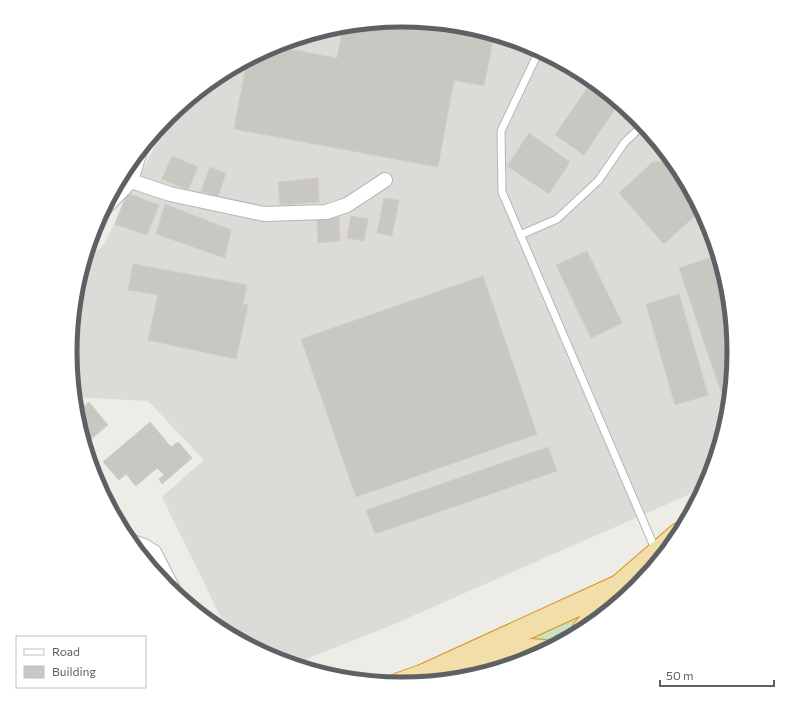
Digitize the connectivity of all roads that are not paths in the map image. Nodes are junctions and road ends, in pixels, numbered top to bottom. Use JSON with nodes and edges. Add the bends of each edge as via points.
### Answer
{"nodes":[{"id":1,"x":537,"y":57,"type":"edge"},
{"id":2,"x":638,"y":129,"type":"edge"},
{"id":3,"x":135,"y":166,"type":"edge"},
{"id":4,"x":385,"y":180,"type":"dead end"},
{"id":5,"x":131,"y":181,"type":"junction"},
{"id":6,"x":118,"y":194,"type":"edge"},
{"id":7,"x":520,"y":235,"type":"junction"},
{"id":8,"x":140,"y":545,"type":"edge"},
{"id":9,"x":657,"y":553,"type":"joint"},
{"id":10,"x":166,"y":575,"type":"edge"},
{"id":11,"x":619,"y":586,"type":"junction"},
{"id":12,"x":598,"y":611,"type":"edge"},
{"id":13,"x":529,"y":650,"type":"edge"},
{"id":14,"x":480,"y":667,"type":"edge"},
{"id":15,"x":422,"y":676,"type":"edge"}],
"edges":[{"from":1,"to":7,"type":"lane","via":[[501,132],[502,192]]},
{"from":2,"to":7,"type":"lane","via":[[625,142],[598,181],[557,219]]},
{"from":3,"to":5,"type":"street"},
{"from":4,"to":5,"type":"street","via":[[347,205],[326,212],[264,214],[170,194]]},
{"from":5,"to":6,"type":"street"},
{"from":7,"to":9,"type":"lane"},
{"from":8,"to":10,"type":"street","via":[[154,552]]},
{"from":9,"to":11,"type":"highway"},
{"from":11,"to":12,"type":"highway"},
{"from":11,"to":15,"type":"highway"},
{"from":13,"to":14,"type":"highway"}]}
